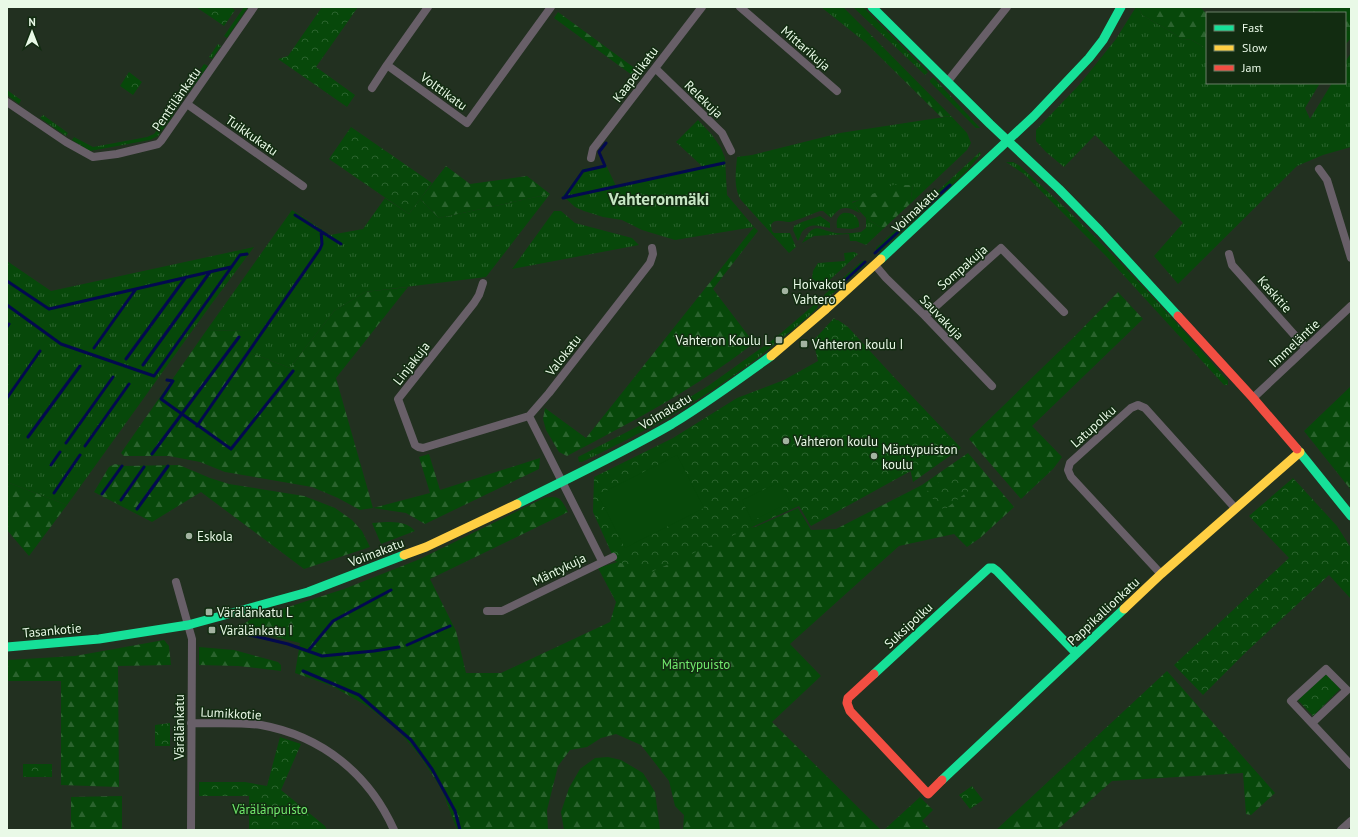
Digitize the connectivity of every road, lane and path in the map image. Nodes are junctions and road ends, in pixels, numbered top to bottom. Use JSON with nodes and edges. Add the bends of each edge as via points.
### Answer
{"nodes":[{"id":1,"x":254,"y":7,"type":"edge"},
{"id":2,"x":428,"y":7,"type":"edge"},
{"id":3,"x":551,"y":7,"type":"edge"},
{"id":4,"x":702,"y":7,"type":"edge"},
{"id":5,"x":740,"y":7,"type":"edge"},
{"id":6,"x":872,"y":7,"type":"edge"},
{"id":7,"x":1006,"y":7,"type":"edge"},
{"id":8,"x":1121,"y":7,"type":"edge"},
{"id":9,"x":387,"y":65,"type":"junction"},
{"id":10,"x":655,"y":68,"type":"junction"},
{"id":11,"x":948,"y":81,"type":"junction"},
{"id":12,"x":372,"y":88,"type":"dead end"},
{"id":13,"x":837,"y":91,"type":"dead end"},
{"id":14,"x":7,"y":102,"type":"edge"},
{"id":15,"x":187,"y":104,"type":"junction"},
{"id":16,"x":1008,"y":140,"type":"junction"},
{"id":17,"x":731,"y":151,"type":"dead end"},
{"id":18,"x":591,"y":158,"type":"dead end"},
{"id":19,"x":1319,"y":169,"type":"dead end"},
{"id":20,"x":303,"y":186,"type":"dead end"},
{"id":21,"x":652,"y":248,"type":"dead end"},
{"id":22,"x":1229,"y":254,"type":"dead end"},
{"id":23,"x":1351,"y":258,"type":"edge"},
{"id":24,"x":875,"y":265,"type":"junction"},
{"id":25,"x":483,"y":283,"type":"dead end"},
{"id":26,"x":1351,"y":306,"type":"edge"},
{"id":27,"x":1064,"y":312,"type":"dead end"},
{"id":28,"x":925,"y":316,"type":"junction"},
{"id":29,"x":1306,"y":348,"type":"junction"},
{"id":30,"x":992,"y":386,"type":"dead end"},
{"id":31,"x":1253,"y":398,"type":"junction"},
{"id":32,"x":529,"y":416,"type":"junction"},
{"id":33,"x":1300,"y":452,"type":"junction"},
{"id":34,"x":561,"y":482,"type":"junction"},
{"id":35,"x":1235,"y":508,"type":"junction"},
{"id":36,"x":1351,"y":516,"type":"edge"},
{"id":37,"x":613,"y":557,"type":"dead end"},
{"id":38,"x":602,"y":561,"type":"junction"},
{"id":39,"x":1161,"y":574,"type":"junction"},
{"id":40,"x":176,"y":582,"type":"dead end"},
{"id":41,"x":487,"y":611,"type":"dead end"},
{"id":42,"x":188,"y":625,"type":"junction"},
{"id":43,"x":99,"y":639,"type":"joint"},
{"id":44,"x":7,"y":647,"type":"edge"},
{"id":45,"x":1076,"y":653,"type":"junction"},
{"id":46,"x":191,"y":724,"type":"junction"},
{"id":47,"x":1312,"y":724,"type":"junction"},
{"id":48,"x":1351,"y":765,"type":"edge"},
{"id":49,"x":928,"y":794,"type":"joint"},
{"id":50,"x":1351,"y":821,"type":"edge"},
{"id":51,"x":191,"y":830,"type":"edge"},
{"id":52,"x":394,"y":830,"type":"edge"},
{"id":53,"x":1341,"y":830,"type":"edge"}],
"edges":[{"from":1,"to":15,"type":"street","name":"Penttilänkatu"},
{"from":2,"to":9,"type":"street"},
{"from":3,"to":9,"type":"street","name":"Volttikatu","via":[[467,122]]},
{"from":4,"to":10,"type":"street","name":"Kaapelikatu"},
{"from":5,"to":13,"type":"street","name":"Mittarikuja"},
{"from":6,"to":11,"type":"street"},
{"from":7,"to":11,"type":"street"},
{"from":8,"to":16,"type":"street","name":"Voimakatu","via":[[1103,40],[1089,58]]},
{"from":9,"to":12,"type":"street"},
{"from":10,"to":17,"type":"street","name":"Relekuja","via":[[722,133]]},
{"from":10,"to":18,"type":"street","name":"Kaapelikatu","via":[[593,149]]},
{"from":11,"to":16,"type":"street"},
{"from":14,"to":15,"type":"street","name":"Penttilänkatu","via":[[81,151],[96,157],[160,143]]},
{"from":15,"to":20,"type":"street","name":"Tuikkukatu"},
{"from":16,"to":24,"type":"street","name":"Voimakatu"},
{"from":16,"to":31,"type":"street","via":[[1100,231]]},
{"from":19,"to":23,"type":"street","via":[[1327,180]]},
{"from":21,"to":32,"type":"street","name":"Valokatu","via":[[650,263]]},
{"from":22,"to":29,"type":"street","name":"Kaskitie","via":[[1232,265]]},
{"from":24,"to":28,"type":"street","name":"Sauvakuja"},
{"from":24,"to":34,"type":"street","name":"Voimakatu","via":[[774,354],[736,382],[673,423]]},
{"from":25,"to":32,"type":"street","name":"Linjakuja","via":[[474,303],[398,399],[415,445],[423,448]]},
{"from":26,"to":29,"type":"street","name":"Immeläntie"},
{"from":27,"to":28,"type":"street","name":"Sompakuja","via":[[1001,248]]},
{"from":28,"to":30,"type":"street","name":"Sauvakuja"},
{"from":29,"to":31,"type":"street","name":"Immeläntie"},
{"from":31,"to":33,"type":"street"},
{"from":32,"to":34,"type":"street"},
{"from":33,"to":35,"type":"street","name":"Pappikallionkatu"},
{"from":33,"to":36,"type":"street"},
{"from":34,"to":38,"type":"street","name":"Mäntykuja"},
{"from":34,"to":42,"type":"street","name":"Voimakatu","via":[[426,547],[308,592]]},
{"from":35,"to":39,"type":"street","name":"Pappikallionkatu"},
{"from":35,"to":39,"type":"street","name":"Latupolku","via":[[1145,408],[1138,405],[1131,408],[1070,463],[1068,470],[1070,477]]},
{"from":37,"to":38,"type":"street"},
{"from":38,"to":41,"type":"street","name":"Mäntykuja","via":[[502,611]]},
{"from":39,"to":45,"type":"street","name":"Pappikallionkatu"},
{"from":40,"to":42,"type":"street","name":"Värälänkatu"},
{"from":42,"to":43,"type":"street","name":"Voimakatu"},
{"from":42,"to":46,"type":"street","name":"Värälänkatu","via":[[192,638]]},
{"from":43,"to":44,"type":"street","name":"Tasankotie"},
{"from":45,"to":49,"type":"street","name":"Pappikallionkatu"},
{"from":45,"to":49,"type":"street","name":"Suksipolku","via":[[997,571],[989,568],[848,698],[850,711]]},
{"from":46,"to":51,"type":"street","name":"Värälänkatu"},
{"from":46,"to":52,"type":"street","name":"Lumikkotie","via":[[262,726],[292,734],[323,748],[345,763],[367,786]]},
{"from":47,"to":47,"type":"street","via":[[1346,690],[1326,669],[1291,701]]},
{"from":47,"to":48,"type":"street"},
{"from":50,"to":53,"type":"street"}]}
